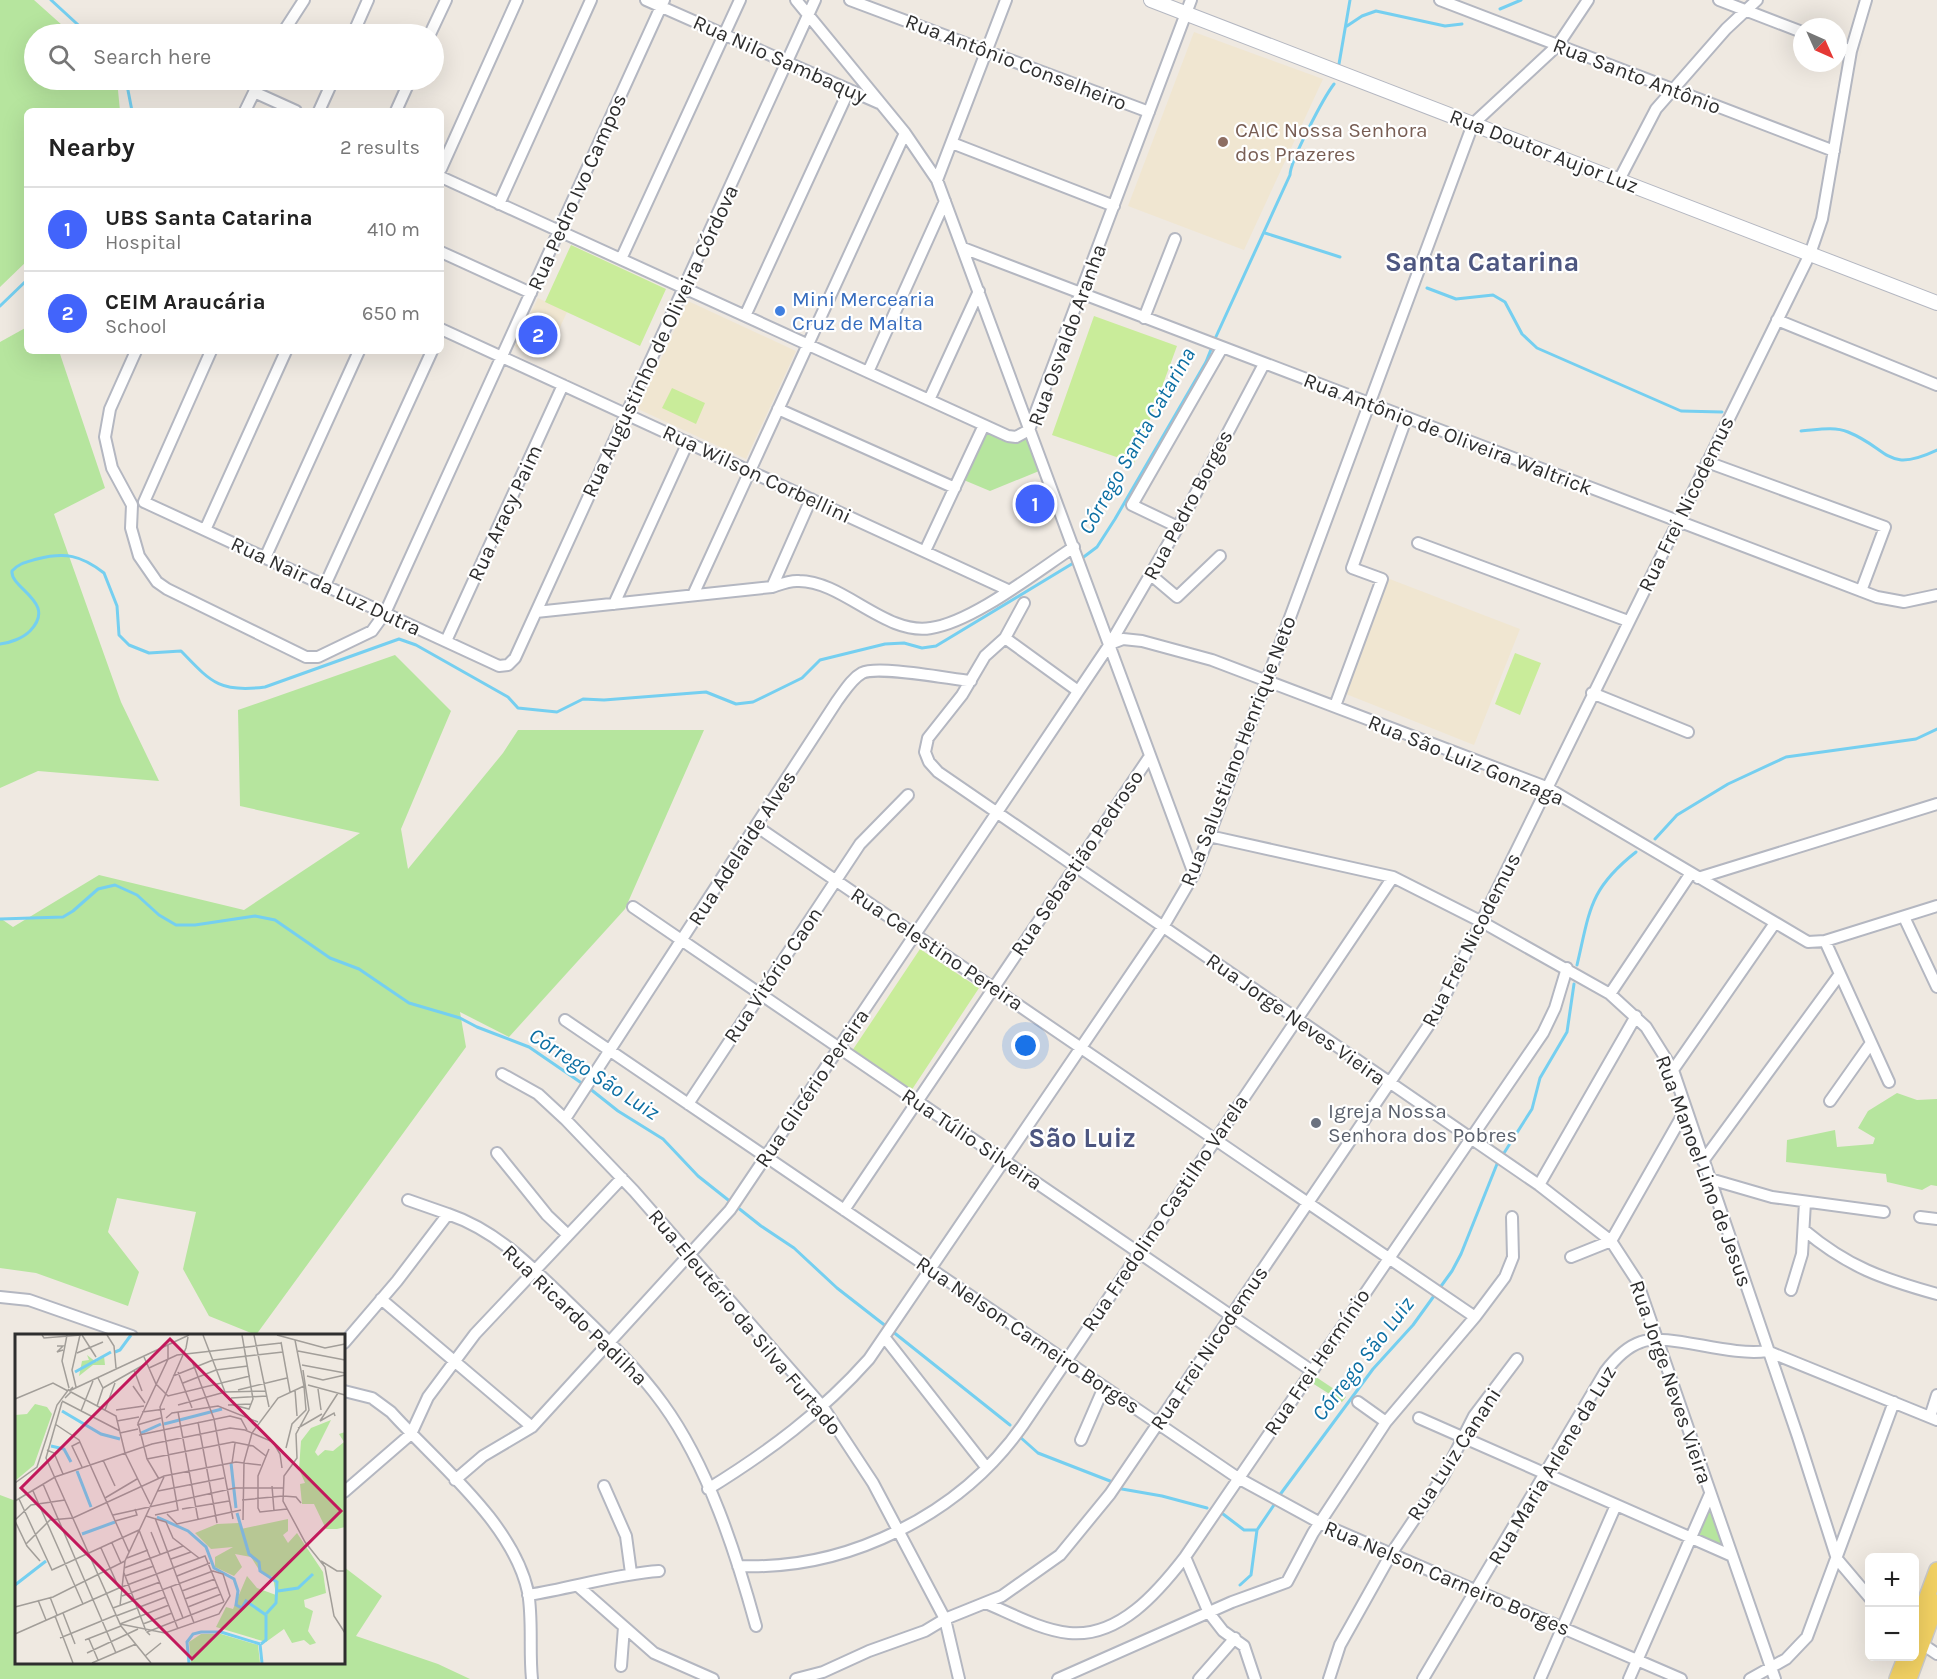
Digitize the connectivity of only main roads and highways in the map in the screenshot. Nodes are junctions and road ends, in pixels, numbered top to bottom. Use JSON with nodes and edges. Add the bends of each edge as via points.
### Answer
{"nodes":[{"id":1,"x":1937,"y":1570,"type":"edge"},
{"id":2,"x":1937,"y":1602,"type":"edge"},
{"id":3,"x":1919,"y":1634,"type":"edge"},
{"id":4,"x":1919,"y":1636,"type":"edge"},
{"id":5,"x":1904,"y":1661,"type":"edge"},
{"id":6,"x":1913,"y":1661,"type":"edge"},
{"id":7,"x":1898,"y":1679,"type":"edge"},
{"id":8,"x":1909,"y":1679,"type":"edge"}],
"edges":[{"from":1,"to":3,"type":"main road"},
{"from":2,"to":4,"type":"main road"},
{"from":5,"to":7,"type":"main road"},
{"from":6,"to":8,"type":"main road"}]}
